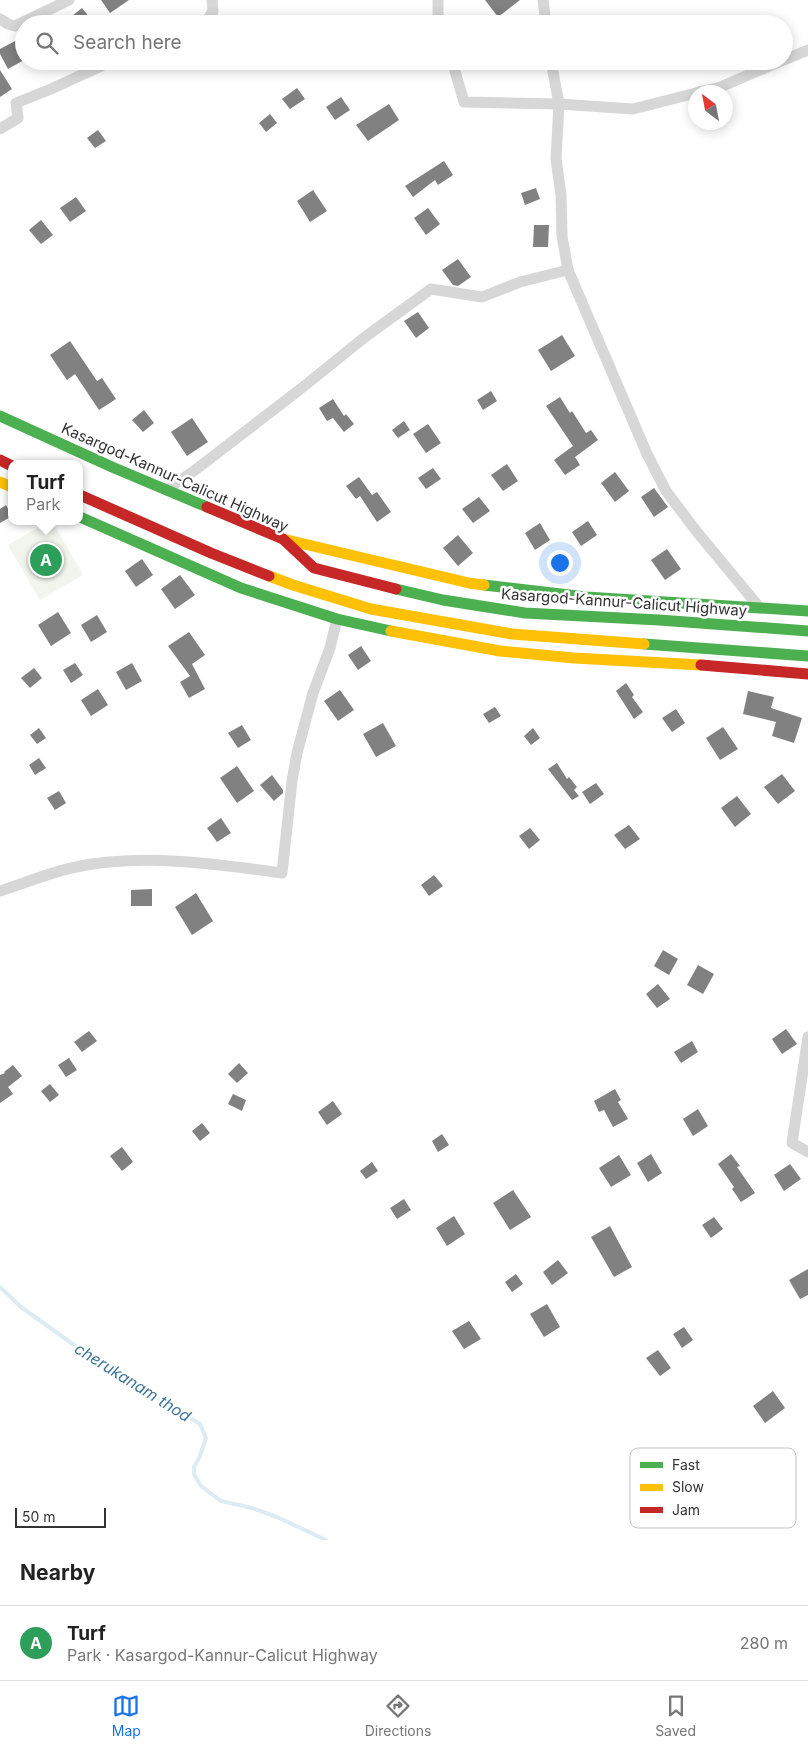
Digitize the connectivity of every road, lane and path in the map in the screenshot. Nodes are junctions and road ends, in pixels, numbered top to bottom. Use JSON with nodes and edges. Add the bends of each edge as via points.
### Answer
{"nodes":[{"id":1,"x":70,"y":0,"type":"edge"},
{"id":2,"x":212,"y":0,"type":"edge"},
{"id":3,"x":438,"y":0,"type":"edge"},
{"id":4,"x":543,"y":0,"type":"edge"},
{"id":5,"x":38,"y":15,"type":"edge"},
{"id":6,"x":211,"y":15,"type":"edge"},
{"id":7,"x":438,"y":15,"type":"edge"},
{"id":8,"x":545,"y":15,"type":"edge"},
{"id":9,"x":0,"y":19,"type":"edge"},
{"id":10,"x":15,"y":26,"type":"edge"},
{"id":11,"x":808,"y":50,"type":"edge"},
{"id":12,"x":793,"y":57,"type":"edge"},
{"id":13,"x":92,"y":70,"type":"edge"},
{"id":14,"x":455,"y":70,"type":"edge"},
{"id":15,"x":552,"y":70,"type":"edge"},
{"id":16,"x":761,"y":70,"type":"edge"},
{"id":17,"x":725,"y":85,"type":"edge"},
{"id":18,"x":688,"y":95,"type":"edge"},
{"id":19,"x":558,"y":104,"type":"junction"},
{"id":20,"x":0,"y":128,"type":"edge"},
{"id":21,"x":568,"y":270,"type":"junction"},
{"id":22,"x":0,"y":416,"type":"edge"},
{"id":23,"x":166,"y":490,"type":"junction"},
{"id":24,"x":83,"y":496,"type":"edge"},
{"id":25,"x":83,"y":518,"type":"edge"},
{"id":26,"x":284,"y":539,"type":"junction"},
{"id":27,"x":760,"y":608,"type":"junction"},
{"id":28,"x":808,"y":610,"type":"edge"},
{"id":29,"x":337,"y":619,"type":"junction"},
{"id":30,"x":808,"y":631,"type":"edge"},
{"id":31,"x":808,"y":656,"type":"edge"},
{"id":32,"x":808,"y":674,"type":"edge"},
{"id":33,"x":0,"y":891,"type":"edge"},
{"id":34,"x":808,"y":1038,"type":"edge"},
{"id":35,"x":808,"y":1152,"type":"edge"}],
"edges":[{"from":1,"to":5,"type":"street"},
{"from":2,"to":6,"type":"street"},
{"from":3,"to":7,"type":"street"},
{"from":4,"to":8,"type":"street"},
{"from":9,"to":10,"type":"street"},
{"from":11,"to":12,"type":"street"},
{"from":13,"to":20,"type":"street","via":[[16,103],[18,118]]},
{"from":14,"to":19,"type":"street","via":[[464,102]]},
{"from":15,"to":19,"type":"street"},
{"from":16,"to":17,"type":"street"},
{"from":18,"to":19,"type":"street","via":[[633,109]]},
{"from":19,"to":21,"type":"street","via":[[556,159]]},
{"from":21,"to":23,"type":"street","via":[[520,282],[482,297],[431,289]]},
{"from":21,"to":27,"type":"street","via":[[666,491]]},
{"from":22,"to":23,"type":"main road","name":"Kasargod-Kannur-Calicut Highway"},
{"from":23,"to":26,"type":"main road","name":"Kasargod-Kannur-Calicut Highway"},
{"from":24,"to":31,"type":"main road","via":[[211,553],[293,585],[371,609],[512,634]]},
{"from":25,"to":29,"type":"main road","via":[[241,588]]},
{"from":26,"to":27,"type":"main road","via":[[469,582],[586,598]]},
{"from":26,"to":30,"type":"main road","name":"Kasargod-Kannur-Calicut Highway","via":[[314,568],[443,600],[525,613]]},
{"from":27,"to":28,"type":"main road"},
{"from":29,"to":32,"type":"main road","via":[[500,651]]},
{"from":29,"to":33,"type":"street","via":[[297,753],[282,874],[213,864],[121,862],[76,867]]},
{"from":34,"to":35,"type":"street","via":[[792,1143]]}]}
